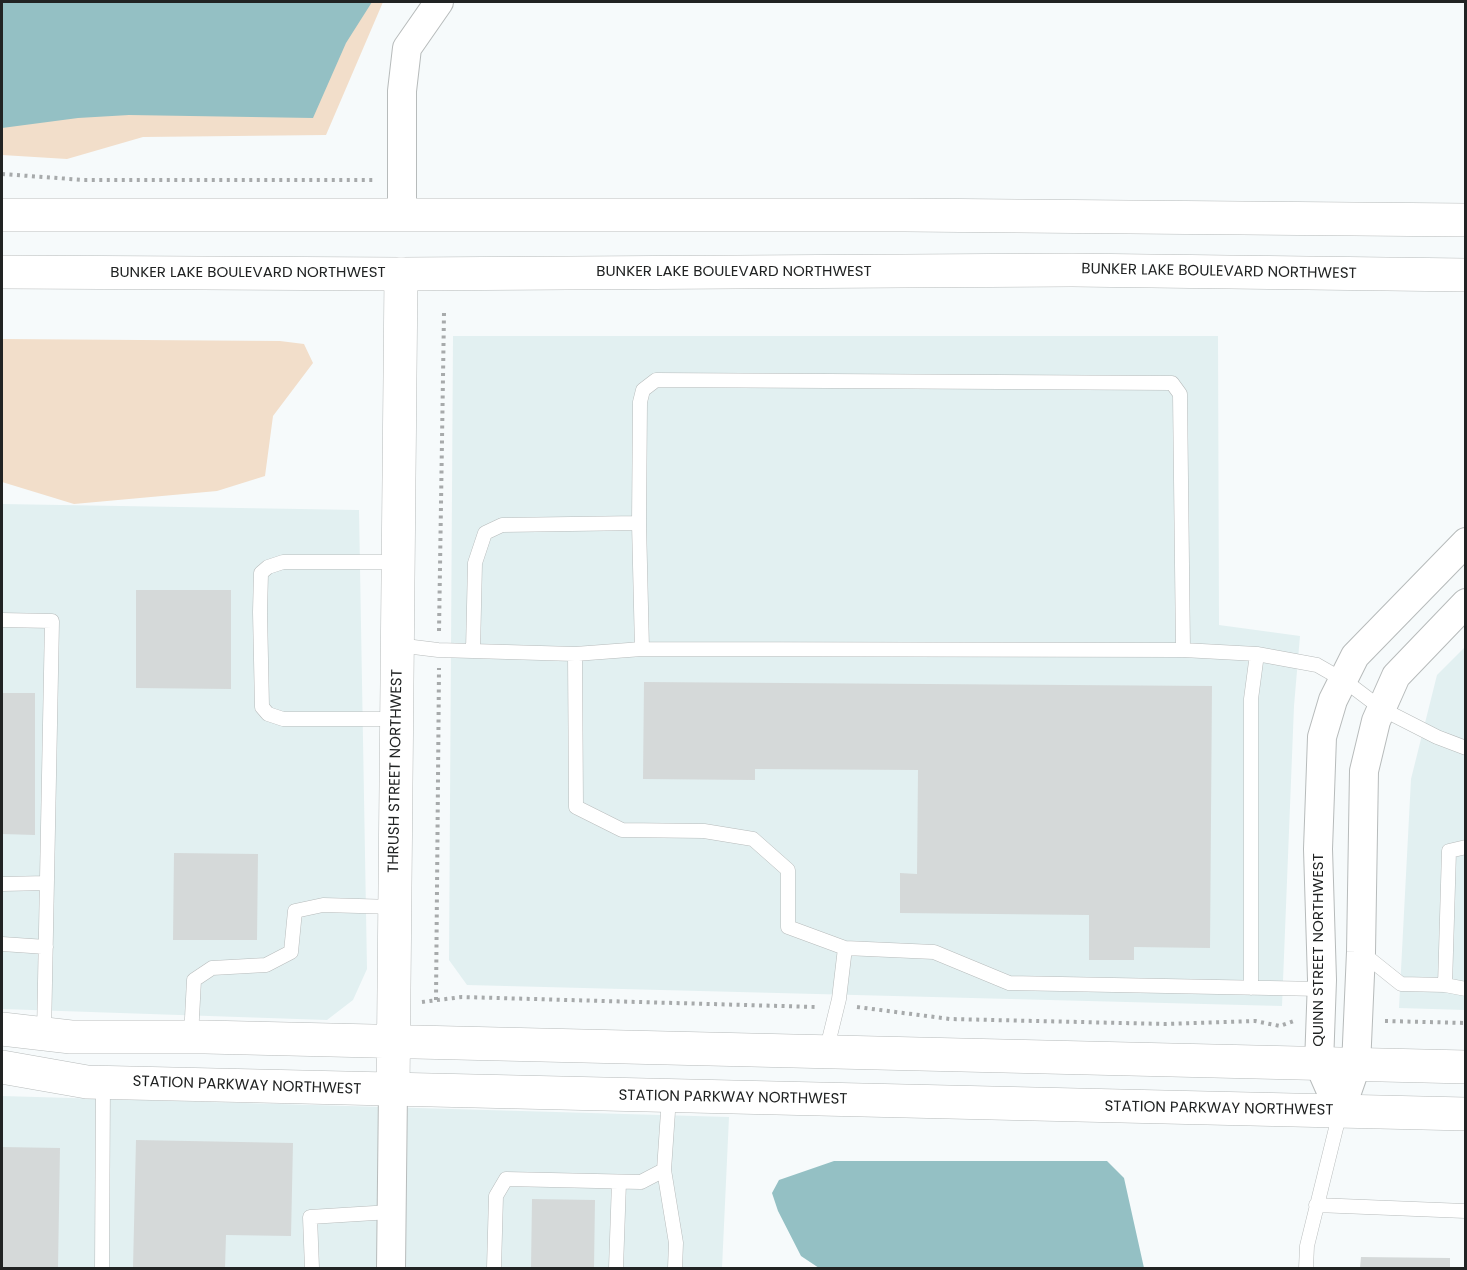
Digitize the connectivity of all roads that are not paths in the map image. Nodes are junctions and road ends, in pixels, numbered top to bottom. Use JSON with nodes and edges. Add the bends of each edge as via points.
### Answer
{"nodes":[{"id":1,"x":432,"y":10,"type":"edge"},
{"id":2,"x":2,"y":215,"type":"edge"},
{"id":3,"x":402,"y":216,"type":"junction"},
{"id":4,"x":1466,"y":220,"type":"edge"},
{"id":5,"x":2,"y":272,"type":"edge"},
{"id":6,"x":402,"y":274,"type":"junction"},
{"id":7,"x":1466,"y":275,"type":"edge"},
{"id":8,"x":639,"y":523,"type":"junction"},
{"id":9,"x":1466,"y":542,"type":"edge"},
{"id":10,"x":398,"y":562,"type":"junction"},
{"id":11,"x":1466,"y":603,"type":"edge"},
{"id":12,"x":2,"y":620,"type":"edge"},
{"id":13,"x":397,"y":645,"type":"junction"},
{"id":14,"x":642,"y":649,"type":"junction"},
{"id":15,"x":473,"y":650,"type":"junction"},
{"id":16,"x":1183,"y":650,"type":"junction"},
{"id":17,"x":575,"y":654,"type":"junction"},
{"id":18,"x":1257,"y":654,"type":"junction"},
{"id":19,"x":1345,"y":681,"type":"junction"},
{"id":20,"x":1382,"y":709,"type":"junction"},
{"id":21,"x":397,"y":719,"type":"junction"},
{"id":22,"x":1466,"y":748,"type":"edge"},
{"id":23,"x":1466,"y":847,"type":"edge"},
{"id":24,"x":47,"y":883,"type":"junction"},
{"id":25,"x":2,"y":884,"type":"edge"},
{"id":26,"x":395,"y":907,"type":"junction"},
{"id":27,"x":2,"y":944,"type":"edge"},
{"id":28,"x":46,"y":947,"type":"junction"},
{"id":29,"x":845,"y":948,"type":"junction"},
{"id":30,"x":1361,"y":952,"type":"junction"},
{"id":31,"x":1445,"y":985,"type":"junction"},
{"id":32,"x":1251,"y":988,"type":"junction"},
{"id":33,"x":1322,"y":989,"type":"junction"},
{"id":34,"x":1466,"y":989,"type":"edge"},
{"id":35,"x":2,"y":1029,"type":"edge"},
{"id":36,"x":44,"y":1034,"type":"junction"},
{"id":37,"x":191,"y":1037,"type":"junction"},
{"id":38,"x":393,"y":1043,"type":"junction"},
{"id":39,"x":826,"y":1053,"type":"junction"},
{"id":40,"x":1318,"y":1064,"type":"junction"},
{"id":41,"x":1356,"y":1066,"type":"junction"},
{"id":42,"x":2,"y":1067,"type":"edge"},
{"id":43,"x":1466,"y":1067,"type":"edge"},
{"id":44,"x":39,"y":1074,"type":"junction"},
{"id":45,"x":103,"y":1082,"type":"junction"},
{"id":46,"x":393,"y":1090,"type":"junction"},
{"id":47,"x":669,"y":1097,"type":"junction"},
{"id":48,"x":1340,"y":1112,"type":"junction"},
{"id":49,"x":1466,"y":1114,"type":"edge"},
{"id":50,"x":663,"y":1170,"type":"junction"},
{"id":51,"x":619,"y":1182,"type":"junction"},
{"id":52,"x":1316,"y":1205,"type":"junction"},
{"id":53,"x":1465,"y":1210,"type":"edge"},
{"id":54,"x":392,"y":1212,"type":"junction"},
{"id":55,"x":102,"y":1269,"type":"edge"},
{"id":56,"x":312,"y":1269,"type":"edge"},
{"id":57,"x":391,"y":1269,"type":"edge"},
{"id":58,"x":494,"y":1269,"type":"edge"},
{"id":59,"x":616,"y":1269,"type":"edge"},
{"id":60,"x":675,"y":1269,"type":"edge"},
{"id":61,"x":1306,"y":1269,"type":"edge"}],
"edges":[{"from":1,"to":3,"type":"street","via":[[407,48],[402,91]]},
{"from":2,"to":3,"type":"street"},
{"from":3,"to":4,"type":"street","via":[[905,214]]},
{"from":5,"to":6,"type":"street","name":"BUNKER LAKE BOULEVARD NORTHWEST"},
{"from":6,"to":7,"type":"street","name":"BUNKER LAKE BOULEVARD NORTHWEST","via":[[1072,270]]},
{"from":6,"to":10,"type":"street","name":"THRUSH STREET NORTHWEST"},
{"from":8,"to":14,"type":"lane"},
{"from":8,"to":15,"type":"lane","via":[[502,525],[485,532],[476,563]]},
{"from":8,"to":16,"type":"lane","via":[[640,402],[643,390],[656,380],[1172,383],[1180,394]]},
{"from":9,"to":19,"type":"street","name":"QUINN STREET NORTHWEST","via":[[1355,656]]},
{"from":10,"to":13,"type":"street","name":"THRUSH STREET NORTHWEST"},
{"from":10,"to":21,"type":"lane","via":[[283,562],[268,567],[261,573],[260,612],[262,707],[268,714],[283,719]]},
{"from":11,"to":20,"type":"street","via":[[1396,676]]},
{"from":12,"to":24,"type":"lane","via":[[52,621]]},
{"from":13,"to":15,"type":"lane"},
{"from":13,"to":21,"type":"street","name":"THRUSH STREET NORTHWEST"},
{"from":14,"to":16,"type":"lane"},
{"from":14,"to":17,"type":"lane"},
{"from":15,"to":17,"type":"lane"},
{"from":16,"to":18,"type":"lane"},
{"from":17,"to":29,"type":"lane","via":[[576,807],[621,830],[704,831],[753,839],[788,870],[788,927]]},
{"from":18,"to":19,"type":"lane","via":[[1317,665]]},
{"from":18,"to":32,"type":"lane","via":[[1251,699]]},
{"from":19,"to":20,"type":"lane"},
{"from":19,"to":33,"type":"street","name":"QUINN STREET NORTHWEST","via":[[1333,700],[1322,737],[1318,849]]},
{"from":20,"to":22,"type":"lane"},
{"from":20,"to":30,"type":"street","via":[[1364,771]]},
{"from":21,"to":26,"type":"street","name":"THRUSH STREET NORTHWEST"},
{"from":23,"to":31,"type":"lane","via":[[1449,851]]},
{"from":24,"to":25,"type":"lane"},
{"from":24,"to":28,"type":"lane"},
{"from":26,"to":37,"type":"lane","via":[[323,905],[295,911],[291,952],[266,965],[212,968],[194,980]]},
{"from":26,"to":38,"type":"street","name":"THRUSH STREET NORTHWEST"},
{"from":27,"to":28,"type":"lane"},
{"from":28,"to":36,"type":"lane"},
{"from":29,"to":32,"type":"lane","via":[[934,952],[1009,983]]},
{"from":29,"to":39,"type":"lane","via":[[839,999]]},
{"from":30,"to":31,"type":"lane","via":[[1401,984]]},
{"from":30,"to":41,"type":"street"},
{"from":31,"to":34,"type":"lane"},
{"from":32,"to":33,"type":"lane"},
{"from":33,"to":40,"type":"street","name":"QUINN STREET NORTHWEST"},
{"from":35,"to":36,"type":"street"},
{"from":36,"to":37,"type":"street"},
{"from":36,"to":44,"type":"street"},
{"from":37,"to":38,"type":"street"},
{"from":38,"to":39,"type":"street"},
{"from":38,"to":46,"type":"street","name":"THRUSH STREET NORTHWEST"},
{"from":39,"to":40,"type":"street"},
{"from":40,"to":41,"type":"street"},
{"from":40,"to":48,"type":"street","name":"QUINN STREET NORTHWEST"},
{"from":41,"to":43,"type":"street"},
{"from":41,"to":48,"type":"street"},
{"from":42,"to":44,"type":"street","name":"STATION PARKWAY NORTHWEST"},
{"from":44,"to":45,"type":"street","name":"STATION PARKWAY NORTHWEST"},
{"from":45,"to":46,"type":"street","name":"STATION PARKWAY NORTHWEST"},
{"from":45,"to":55,"type":"lane"},
{"from":46,"to":47,"type":"street","name":"STATION PARKWAY NORTHWEST"},
{"from":46,"to":54,"type":"street","name":"THRUSH STREET NORTHWEST"},
{"from":47,"to":48,"type":"street","name":"STATION PARKWAY NORTHWEST"},
{"from":47,"to":50,"type":"lane"},
{"from":48,"to":49,"type":"street","name":"STATION PARKWAY NORTHWEST"},
{"from":48,"to":52,"type":"lane"},
{"from":50,"to":51,"type":"lane","via":[[641,1182]]},
{"from":50,"to":60,"type":"lane","via":[[676,1243]]},
{"from":51,"to":58,"type":"lane","via":[[506,1179],[495,1196]]},
{"from":51,"to":59,"type":"lane"},
{"from":52,"to":53,"type":"lane"},
{"from":52,"to":61,"type":"lane"},
{"from":54,"to":56,"type":"lane","via":[[310,1217]]},
{"from":54,"to":57,"type":"street","name":"THRUSH STREET NORTHWEST"}]}
